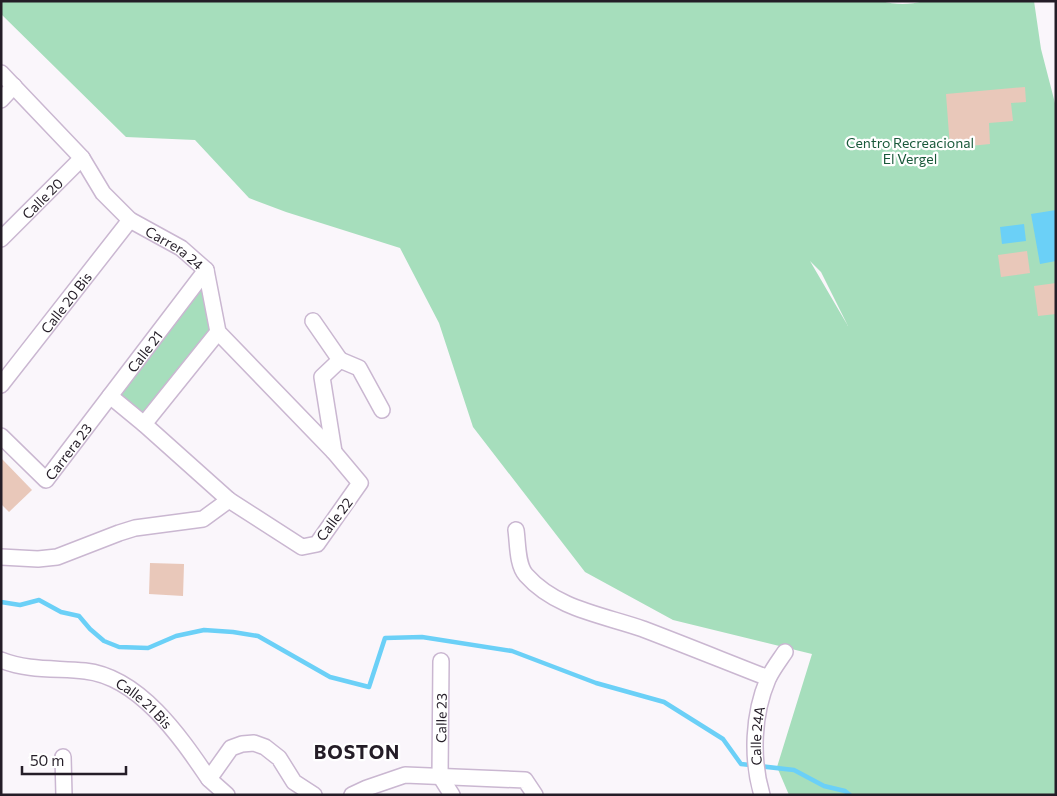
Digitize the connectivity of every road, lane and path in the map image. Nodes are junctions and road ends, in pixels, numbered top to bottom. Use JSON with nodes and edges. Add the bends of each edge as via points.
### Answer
{"nodes":[{"id":1,"x":1,"y":72,"type":"edge"},
{"id":2,"x":14,"y":86,"type":"junction"},
{"id":3,"x":1,"y":100,"type":"edge"},
{"id":4,"x":82,"y":158,"type":"junction"},
{"id":5,"x":130,"y":220,"type":"junction"},
{"id":6,"x":1,"y":239,"type":"edge"},
{"id":7,"x":206,"y":270,"type":"junction"},
{"id":8,"x":313,"y":321,"type":"dead end"},
{"id":9,"x":218,"y":332,"type":"junction"},
{"id":10,"x":340,"y":360,"type":"junction"},
{"id":11,"x":1,"y":385,"type":"edge"},
{"id":12,"x":110,"y":396,"type":"junction"},
{"id":13,"x":382,"y":410,"type":"dead end"},
{"id":14,"x":144,"y":424,"type":"junction"},
{"id":15,"x":1,"y":436,"type":"edge"},
{"id":16,"x":334,"y":452,"type":"junction"},
{"id":17,"x":229,"y":500,"type":"junction"},
{"id":18,"x":516,"y":530,"type":"dead end"},
{"id":19,"x":1,"y":557,"type":"edge"},
{"id":20,"x":785,"y":652,"type":"dead end"},
{"id":21,"x":1,"y":660,"type":"edge"},
{"id":22,"x":441,"y":661,"type":"dead end"},
{"id":23,"x":768,"y":678,"type":"junction"},
{"id":24,"x":63,"y":757,"type":"dead end"},
{"id":25,"x":440,"y":776,"type":"junction"},
{"id":26,"x":209,"y":779,"type":"junction"},
{"id":27,"x":64,"y":795,"type":"edge"},
{"id":28,"x":226,"y":795,"type":"edge"},
{"id":29,"x":314,"y":795,"type":"edge"},
{"id":30,"x":352,"y":795,"type":"edge"},
{"id":31,"x":452,"y":795,"type":"edge"},
{"id":32,"x":535,"y":795,"type":"edge"},
{"id":33,"x":762,"y":795,"type":"edge"}],
"edges":[{"from":1,"to":2,"type":"street","name":"Carrera 24"},
{"from":2,"to":3,"type":"street"},
{"from":2,"to":4,"type":"street","name":"Carrera 24"},
{"from":4,"to":5,"type":"street","name":"Carrera 24","via":[[103,193]]},
{"from":4,"to":6,"type":"street","name":"Calle 20"},
{"from":5,"to":7,"type":"street","name":"Carrera 24","via":[[181,248]]},
{"from":5,"to":11,"type":"street","name":"Calle 20 Bis"},
{"from":7,"to":9,"type":"street","name":"Carrera 24"},
{"from":7,"to":12,"type":"street","name":"Calle 21"},
{"from":8,"to":10,"type":"street"},
{"from":9,"to":14,"type":"street"},
{"from":9,"to":16,"type":"street"},
{"from":10,"to":13,"type":"street","via":[[359,368]]},
{"from":10,"to":16,"type":"street","via":[[322,376]]},
{"from":12,"to":14,"type":"street"},
{"from":12,"to":15,"type":"street","name":"Carrera 23","via":[[46,480]]},
{"from":14,"to":17,"type":"street"},
{"from":16,"to":17,"type":"street","name":"Calle 22","via":[[360,483],[317,544],[302,547]]},
{"from":17,"to":19,"type":"street","via":[[203,519],[135,528],[57,557]]},
{"from":18,"to":23,"type":"street","via":[[525,574],[551,596]]},
{"from":20,"to":23,"type":"street","name":"Calle 24A"},
{"from":21,"to":26,"type":"street","name":"Calle 21 Bis","via":[[31,667],[88,671],[123,684],[149,703],[184,743]]},
{"from":22,"to":25,"type":"street","name":"Calle 23"},
{"from":23,"to":33,"type":"street","name":"Calle 24A","via":[[759,708],[755,739]]},
{"from":24,"to":27,"type":"street"},
{"from":25,"to":30,"type":"street","via":[[405,775]]},
{"from":25,"to":31,"type":"street"},
{"from":25,"to":32,"type":"street","via":[[525,780]]},
{"from":26,"to":28,"type":"street","name":"Calle 21 Bis"},
{"from":26,"to":29,"type":"street","via":[[232,748],[254,743],[278,758],[294,782]]}]}
